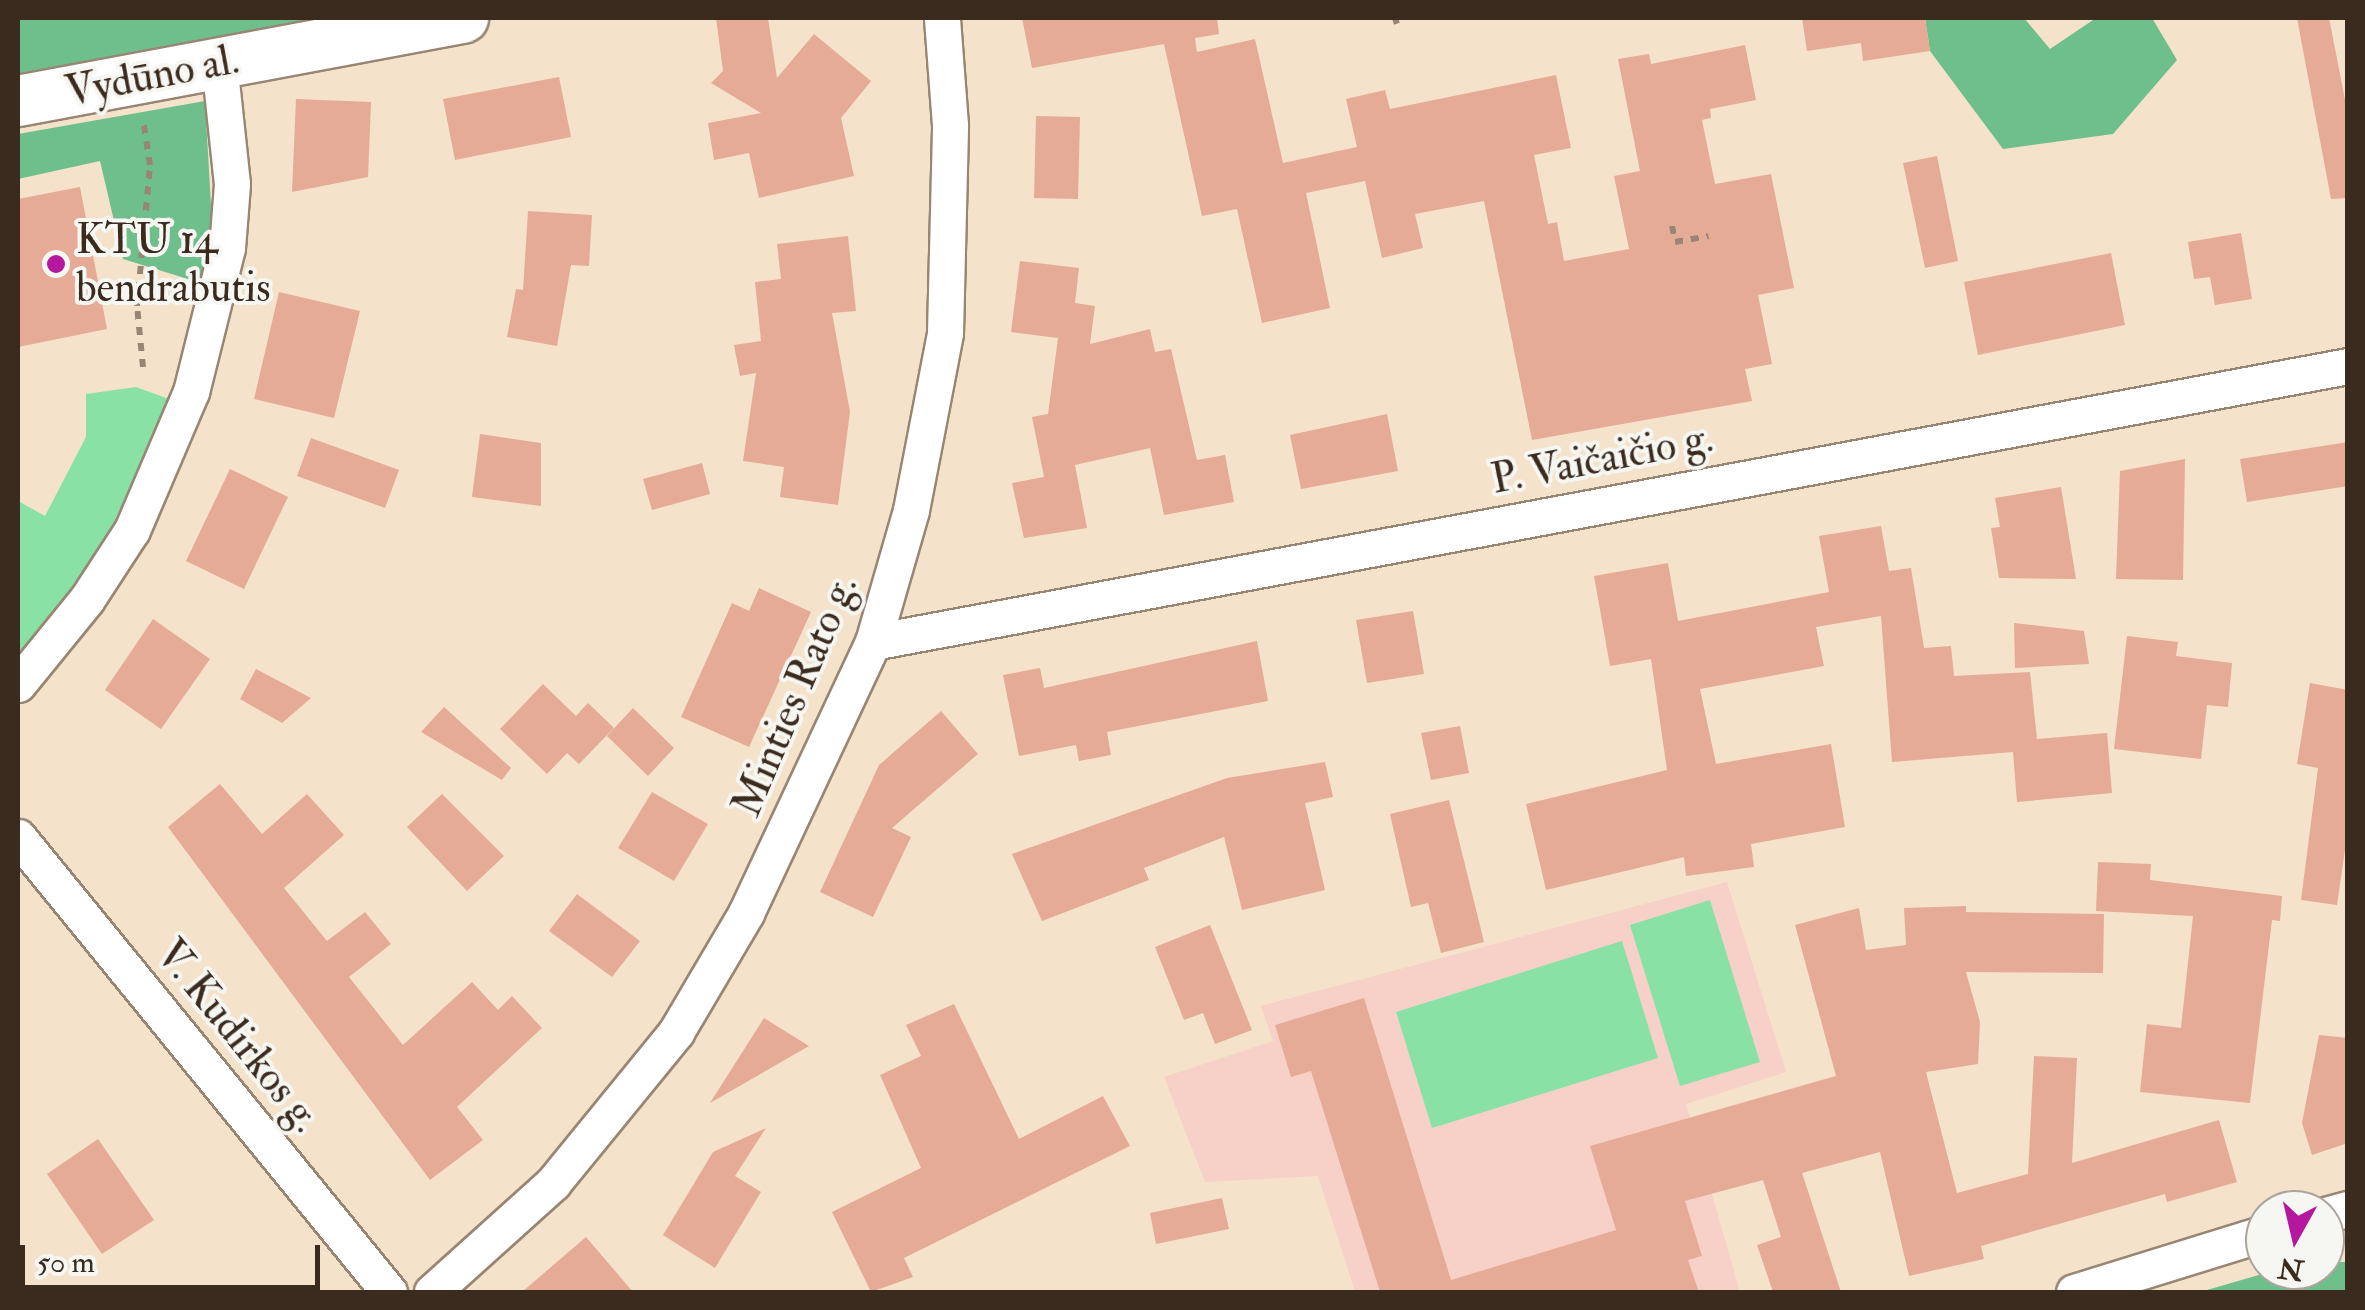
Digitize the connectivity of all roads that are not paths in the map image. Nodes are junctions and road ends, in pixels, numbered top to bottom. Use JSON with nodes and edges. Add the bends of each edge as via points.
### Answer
{"nodes":[{"id":1,"x":463,"y":18,"type":"edge"},
{"id":2,"x":942,"y":18,"type":"edge"},
{"id":3,"x":219,"y":63,"type":"junction"},
{"id":4,"x":18,"y":101,"type":"edge"},
{"id":5,"x":2348,"y":366,"type":"edge"},
{"id":6,"x":872,"y":642,"type":"junction"},
{"id":7,"x":18,"y":684,"type":"edge"},
{"id":8,"x":18,"y":837,"type":"edge"},
{"id":9,"x":2245,"y":1240,"type":"edge"},
{"id":10,"x":388,"y":1292,"type":"edge"},
{"id":11,"x":432,"y":1292,"type":"edge"},
{"id":12,"x":2074,"y":1292,"type":"edge"}],
"edges":[{"from":1,"to":3,"type":"street","name":"Vydūno al."},
{"from":2,"to":6,"type":"street","name":"Minties Rato g.","via":[[950,125],[945,333],[903,544]]},
{"from":3,"to":4,"type":"street","name":"Vydūno al."},
{"from":3,"to":7,"type":"street","via":[[230,216],[212,322],[191,392],[132,530]]},
{"from":5,"to":6,"type":"street","name":"P. Vaičaičio g."},
{"from":6,"to":11,"type":"street","name":"Minties Rato g.","via":[[762,882],[676,1032],[553,1182]]},
{"from":8,"to":10,"type":"street","name":"V. Kudirkos g."},
{"from":9,"to":12,"type":"street"}]}
